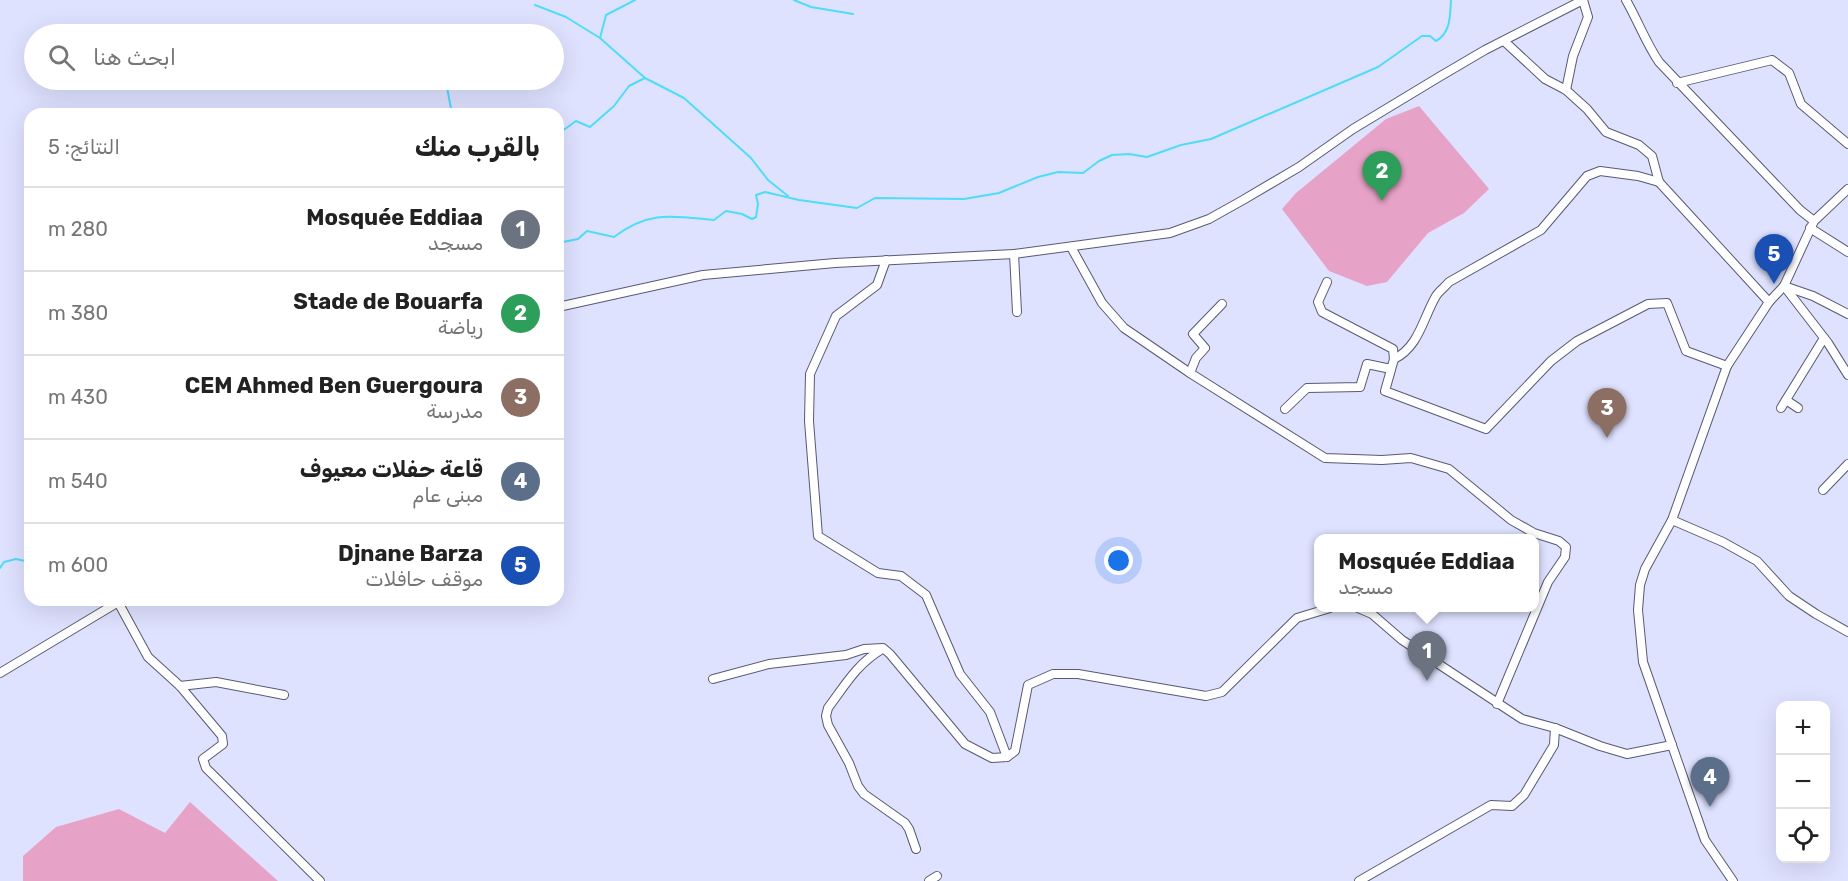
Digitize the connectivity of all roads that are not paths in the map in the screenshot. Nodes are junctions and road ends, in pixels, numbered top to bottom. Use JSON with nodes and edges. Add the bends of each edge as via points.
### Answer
{"nodes":[{"id":1,"x":1583,"y":0,"type":"edge"},
{"id":2,"x":1626,"y":0,"type":"edge"},
{"id":3,"x":1504,"y":41,"type":"junction"},
{"id":4,"x":1677,"y":83,"type":"junction"},
{"id":5,"x":1566,"y":90,"type":"junction"},
{"id":6,"x":1848,"y":144,"type":"edge"},
{"id":7,"x":1659,"y":182,"type":"junction"},
{"id":8,"x":1848,"y":189,"type":"edge"},
{"id":9,"x":1812,"y":225,"type":"junction"},
{"id":10,"x":1071,"y":247,"type":"junction"},
{"id":11,"x":1848,"y":252,"type":"edge"},
{"id":12,"x":1014,"y":254,"type":"junction"},
{"id":13,"x":886,"y":260,"type":"junction"},
{"id":14,"x":1328,"y":282,"type":"dead end"},
{"id":15,"x":1784,"y":286,"type":"junction"},
{"id":16,"x":1769,"y":302,"type":"junction"},
{"id":17,"x":1222,"y":304,"type":"dead end"},
{"id":18,"x":564,"y":306,"type":"edge"},
{"id":19,"x":1017,"y":312,"type":"dead end"},
{"id":20,"x":1848,"y":314,"type":"edge"},
{"id":21,"x":1824,"y":338,"type":"junction"},
{"id":22,"x":1394,"y":359,"type":"junction"},
{"id":23,"x":1727,"y":366,"type":"junction"},
{"id":24,"x":1391,"y":369,"type":"junction"},
{"id":25,"x":1190,"y":373,"type":"junction"},
{"id":26,"x":1848,"y":375,"type":"edge"},
{"id":27,"x":1786,"y":400,"type":"junction"},
{"id":28,"x":1781,"y":408,"type":"dead end"},
{"id":29,"x":1798,"y":408,"type":"dead end"},
{"id":30,"x":1285,"y":409,"type":"dead end"},
{"id":31,"x":1848,"y":464,"type":"edge"},
{"id":32,"x":1823,"y":490,"type":"dead end"},
{"id":33,"x":1672,"y":520,"type":"junction"},
{"id":34,"x":1537,"y":534,"type":"edge"},
{"id":35,"x":1539,"y":535,"type":"edge"},
{"id":36,"x":1539,"y":604,"type":"edge"},
{"id":37,"x":111,"y":606,"type":"edge"},
{"id":38,"x":122,"y":606,"type":"edge"},
{"id":39,"x":1317,"y":612,"type":"edge"},
{"id":40,"x":1367,"y":612,"type":"edge"},
{"id":41,"x":1535,"y":612,"type":"edge"},
{"id":42,"x":1848,"y":632,"type":"edge"},
{"id":43,"x":883,"y":648,"type":"junction"},
{"id":44,"x":0,"y":672,"type":"edge"},
{"id":45,"x":713,"y":679,"type":"dead end"},
{"id":46,"x":180,"y":686,"type":"junction"},
{"id":47,"x":284,"y":694,"type":"dead end"},
{"id":48,"x":1497,"y":704,"type":"junction"},
{"id":49,"x":1555,"y":728,"type":"junction"},
{"id":50,"x":1672,"y":745,"type":"junction"},
{"id":51,"x":1007,"y":757,"type":"junction"},
{"id":52,"x":916,"y":849,"type":"dead end"},
{"id":53,"x":937,"y":876,"type":"dead end"},
{"id":54,"x":320,"y":881,"type":"edge"},
{"id":55,"x":929,"y":881,"type":"edge"},
{"id":56,"x":1359,"y":881,"type":"edge"},
{"id":57,"x":1733,"y":881,"type":"edge"}],
"edges":[{"from":1,"to":3,"type":"street"},
{"from":1,"to":5,"type":"street","via":[[1588,17],[1573,56]]},
{"from":2,"to":4,"type":"street","via":[[1647,45]]},
{"from":3,"to":5,"type":"street","via":[[1545,79]]},
{"from":3,"to":10,"type":"street","via":[[1209,219],[1170,233]]},
{"from":4,"to":6,"type":"street","via":[[1772,60],[1789,73],[1801,104]]},
{"from":4,"to":9,"type":"street"},
{"from":5,"to":7,"type":"street","via":[[1606,132],[1639,145],[1652,156]]},
{"from":7,"to":16,"type":"street"},
{"from":7,"to":22,"type":"street","via":[[1600,171],[1587,176],[1541,230],[1449,282],[1437,295],[1406,353]]},
{"from":8,"to":9,"type":"street"},
{"from":9,"to":11,"type":"street"},
{"from":9,"to":15,"type":"street"},
{"from":10,"to":12,"type":"street"},
{"from":10,"to":25,"type":"street","via":[[1102,303],[1124,328]]},
{"from":12,"to":13,"type":"street"},
{"from":12,"to":19,"type":"street"},
{"from":13,"to":18,"type":"street","via":[[703,275]]},
{"from":13,"to":51,"type":"street","via":[[877,285],[836,316],[810,374],[809,421],[818,536],[878,573],[901,576],[926,595],[960,674],[990,712]]},
{"from":14,"to":22,"type":"street","via":[[1318,302],[1322,312],[1393,349]]},
{"from":15,"to":16,"type":"street"},
{"from":15,"to":20,"type":"street"},
{"from":15,"to":21,"type":"street"},
{"from":16,"to":23,"type":"street"},
{"from":17,"to":25,"type":"street","via":[[1193,334],[1205,348]]},
{"from":21,"to":26,"type":"street"},
{"from":21,"to":27,"type":"street"},
{"from":22,"to":24,"type":"street"},
{"from":23,"to":24,"type":"street","via":[[1686,351],[1667,303],[1648,304],[1577,341],[1551,361],[1486,429],[1385,391]]},
{"from":23,"to":33,"type":"street"},
{"from":24,"to":30,"type":"street","via":[[1367,364],[1360,387],[1307,388]]},
{"from":25,"to":34,"type":"street","via":[[1325,458],[1411,458],[1449,469],[1511,520]]},
{"from":27,"to":28,"type":"street"},
{"from":27,"to":29,"type":"street"},
{"from":31,"to":32,"type":"street"},
{"from":33,"to":42,"type":"street","via":[[1757,561],[1789,596]]},
{"from":33,"to":50,"type":"street","via":[[1645,569],[1638,610],[1643,662]]},
{"from":35,"to":36,"type":"street","via":[[1566,547]]},
{"from":37,"to":44,"type":"street"},
{"from":38,"to":46,"type":"street","via":[[148,657]]},
{"from":39,"to":51,"type":"street","via":[[1297,618],[1222,692],[1206,696],[1078,674],[1053,674],[1028,685],[1015,751]]},
{"from":40,"to":48,"type":"street"},
{"from":41,"to":48,"type":"street"},
{"from":43,"to":45,"type":"street","via":[[769,664]]},
{"from":43,"to":51,"type":"street","via":[[964,744],[992,758]]},
{"from":43,"to":52,"type":"street","via":[[859,666],[826,716],[858,786],[905,823]]},
{"from":46,"to":47,"type":"street","via":[[216,682]]},
{"from":46,"to":54,"type":"street","via":[[222,736],[224,744],[203,759],[206,768]]},
{"from":48,"to":49,"type":"street","via":[[1522,719]]},
{"from":49,"to":50,"type":"street","via":[[1627,754]]},
{"from":49,"to":56,"type":"street","via":[[1554,745],[1524,795],[1512,806],[1491,805]]},
{"from":50,"to":57,"type":"street","via":[[1705,840]]},
{"from":53,"to":55,"type":"street"}]}
